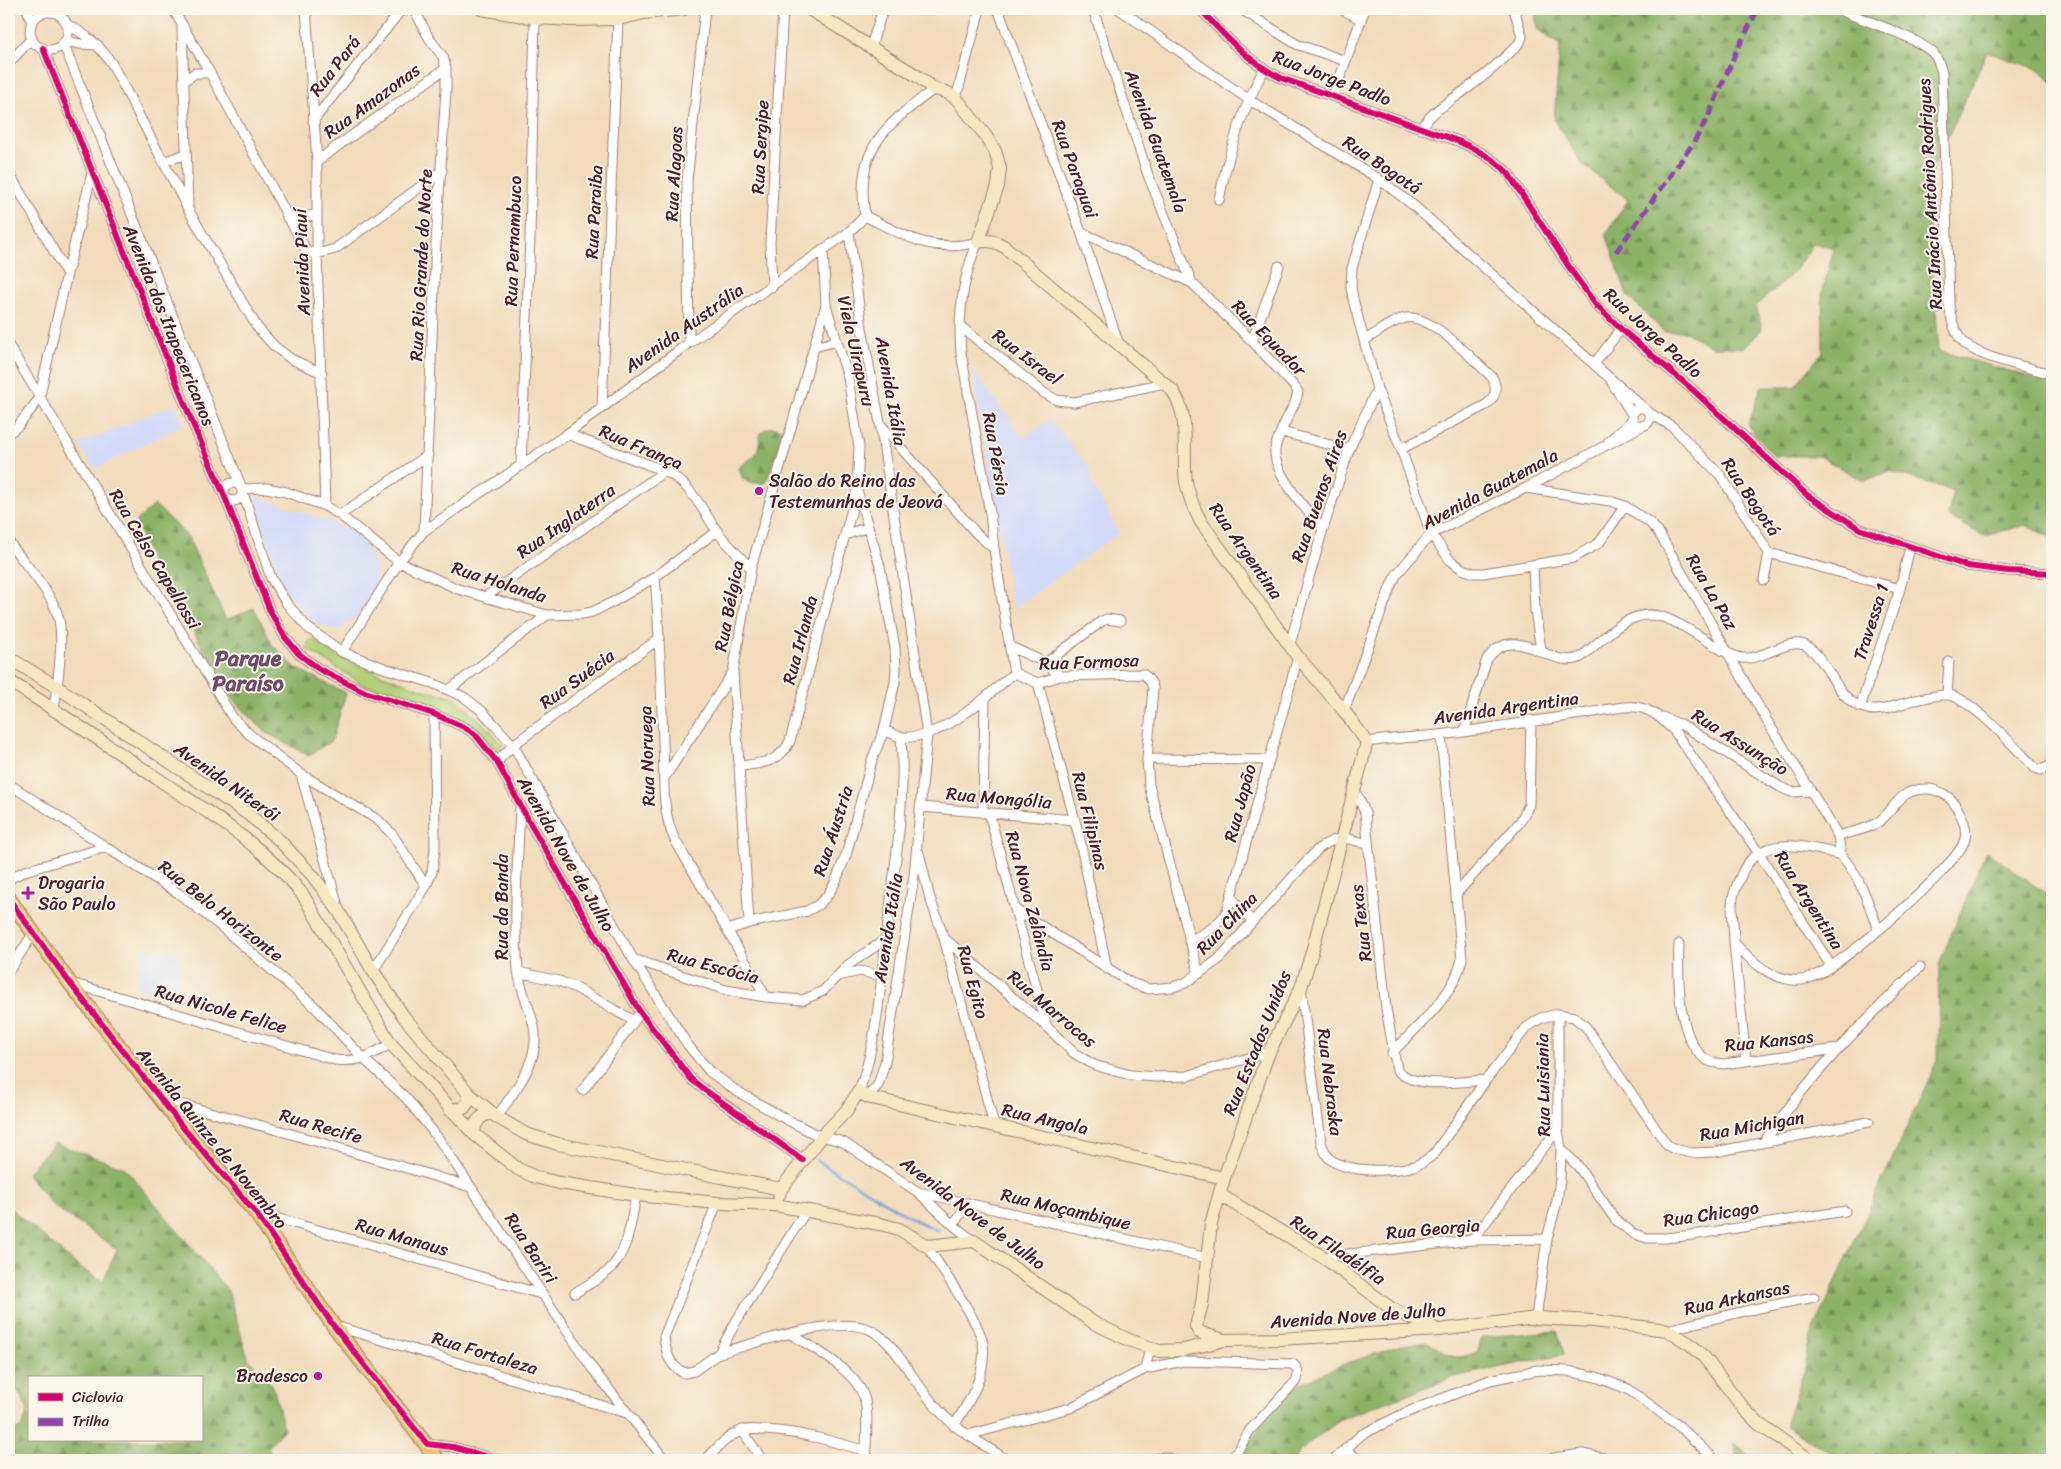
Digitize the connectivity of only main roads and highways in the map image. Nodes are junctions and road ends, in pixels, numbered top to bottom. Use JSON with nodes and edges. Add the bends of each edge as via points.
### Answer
{"nodes":[{"id":1,"x":481,"y":9,"type":"edge"},
{"id":2,"x":592,"y":9,"type":"edge"},
{"id":3,"x":684,"y":9,"type":"edge"},
{"id":4,"x":809,"y":9,"type":"edge"},
{"id":5,"x":638,"y":11,"type":"edge"},
{"id":6,"x":569,"y":16,"type":"edge"},
{"id":7,"x":9,"y":658,"type":"edge"},
{"id":8,"x":9,"y":681,"type":"edge"},
{"id":9,"x":1367,"y":742,"type":"joint"},
{"id":10,"x":196,"y":781,"type":"junction"},
{"id":11,"x":184,"y":797,"type":"junction"},
{"id":12,"x":9,"y":899,"type":"edge"},
{"id":13,"x":863,"y":1094,"type":"joint"},
{"id":14,"x":470,"y":1095,"type":"junction"},
{"id":15,"x":450,"y":1110,"type":"junction"},
{"id":16,"x":495,"y":1115,"type":"junction"},
{"id":17,"x":474,"y":1134,"type":"junction"},
{"id":18,"x":1224,"y":1178,"type":"junction"},
{"id":19,"x":781,"y":1189,"type":"junction"},
{"id":20,"x":1220,"y":1195,"type":"junction"},
{"id":21,"x":775,"y":1205,"type":"junction"},
{"id":22,"x":974,"y":1241,"type":"joint"},
{"id":23,"x":1392,"y":1309,"type":"junction"},
{"id":24,"x":1439,"y":1330,"type":"junction"},
{"id":25,"x":1385,"y":1333,"type":"junction"},
{"id":26,"x":1225,"y":1340,"type":"junction"},
{"id":27,"x":438,"y":1460,"type":"edge"},
{"id":28,"x":1810,"y":1460,"type":"edge"}],
"edges":[{"from":1,"to":6,"type":"main road","via":[[535,18]]},
{"from":2,"to":6,"type":"main road"},
{"from":3,"to":5,"type":"main road"},
{"from":4,"to":9,"type":"main road","name":"Rua Argentina","via":[[934,89],[956,98],[985,135],[1000,168],[998,186],[978,242],[990,240],[1005,247],[1165,383],[1178,399],[1182,412],[1186,480],[1193,506],[1207,531],[1298,657]]},
{"from":5,"to":6,"type":"main road","via":[[618,19]]},
{"from":7,"to":10,"type":"main road","name":"Avenida Niterói"},
{"from":8,"to":11,"type":"main road","name":"Avenida Niterói"},
{"from":9,"to":18,"type":"main road","name":"Rua Estados Unidos","via":[[1301,988],[1269,1052]]},
{"from":10,"to":11,"type":"main road"},
{"from":10,"to":14,"type":"main road","name":"Avenida Niterói","via":[[248,814],[279,840],[313,876],[338,910],[404,1017]]},
{"from":11,"to":15,"type":"main road","name":"Avenida Niterói","via":[[262,851],[286,873],[303,895],[391,1044]]},
{"from":12,"to":27,"type":"main road","name":"Avenida Quinze de Novembro","via":[[69,982],[255,1212],[333,1325]]},
{"from":13,"to":18,"type":"main road","name":"Rua Angola"},
{"from":13,"to":19,"type":"main road","name":"Avenida Itália","via":[[823,1135]]},
{"from":14,"to":15,"type":"main road","via":[[464,1108]]},
{"from":14,"to":16,"type":"main road","name":"Avenida Niterói"},
{"from":15,"to":17,"type":"main road","name":"Avenida Niterói"},
{"from":16,"to":17,"type":"main road","via":[[484,1115],[478,1119]]},
{"from":16,"to":19,"type":"main road","name":"Avenida Niterói","via":[[526,1134],[558,1144]]},
{"from":17,"to":21,"type":"main road","name":"Avenida Niterói","via":[[518,1169],[535,1177],[636,1195]]},
{"from":18,"to":20,"type":"main road","name":"Rua Estados Unidos"},
{"from":19,"to":21,"type":"main road","name":"Avenida Itália"},
{"from":20,"to":23,"type":"main road","name":"Rua Filadélfia","via":[[1323,1257]]},
{"from":20,"to":26,"type":"main road","name":"Rua Estados Unidos","via":[[1212,1224],[1202,1304],[1196,1326],[1199,1332]]},
{"from":21,"to":22,"type":"main road","name":"Avenida Niterói","via":[[899,1228],[927,1246]]},
{"from":22,"to":26,"type":"main road","name":"Avenida Nove de Julho","via":[[1094,1323],[1150,1348],[1183,1356]]},
{"from":23,"to":24,"type":"main road","name":"Rua Filadélfia"},
{"from":23,"to":25,"type":"main road","via":[[1394,1319]]},
{"from":24,"to":25,"type":"main road","name":"Avenida Nove de Julho"},
{"from":24,"to":28,"type":"main road","name":"Avenida Nove de Julho","via":[[1536,1318],[1667,1330],[1704,1357],[1759,1424]]},
{"from":25,"to":26,"type":"main road","name":"Avenida Nove de Julho"}]}
